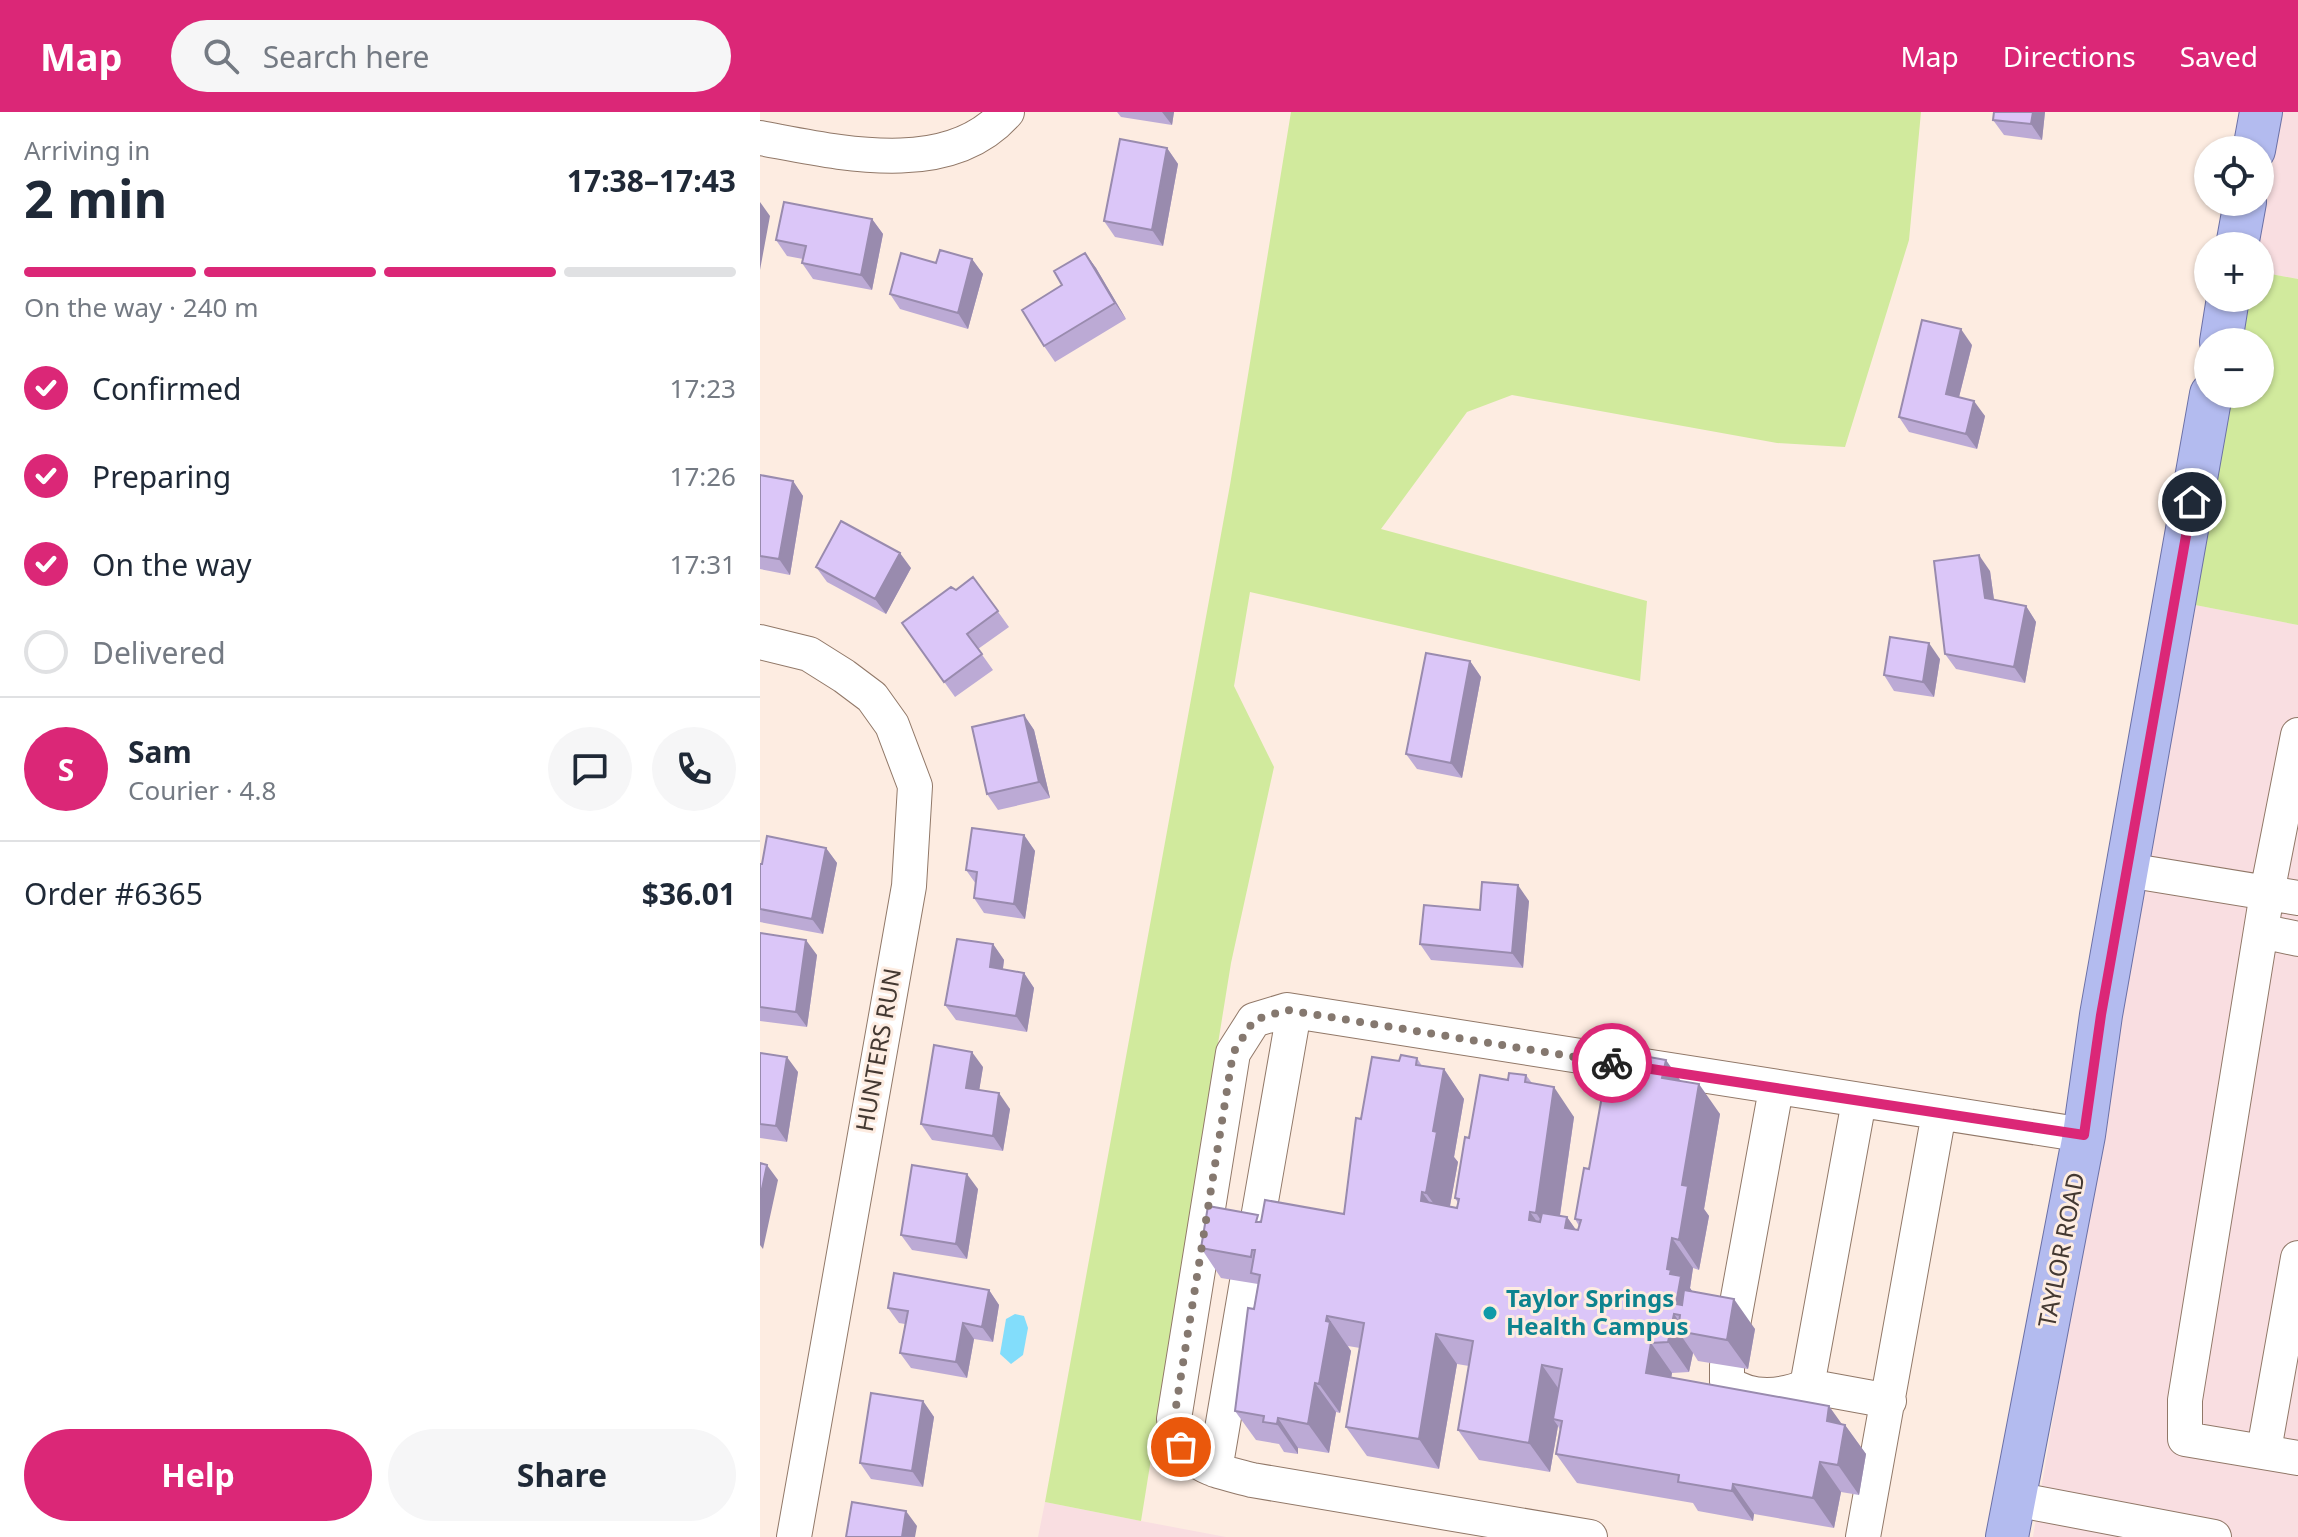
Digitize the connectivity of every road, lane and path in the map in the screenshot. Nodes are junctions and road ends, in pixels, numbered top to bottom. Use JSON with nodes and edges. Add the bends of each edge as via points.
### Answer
{"nodes":[{"id":1,"x":2261,"y":112,"type":"edge"},
{"id":2,"x":999,"y":121,"type":"edge"},
{"id":3,"x":2257,"y":136,"type":"edge"},
{"id":4,"x":760,"y":138,"type":"edge"},
{"id":5,"x":2209,"y":408,"type":"edge"},
{"id":6,"x":760,"y":642,"type":"edge"},
{"id":7,"x":2298,"y":735,"type":"edge"},
{"id":8,"x":2127,"y":870,"type":"junction"},
{"id":9,"x":2282,"y":895,"type":"edge"},
{"id":10,"x":2261,"y":931,"type":"junction"},
{"id":11,"x":2298,"y":939,"type":"edge"},
{"id":12,"x":1294,"y":1012,"type":"junction"},
{"id":13,"x":1776,"y":1089,"type":"junction"},
{"id":14,"x":1859,"y":1101,"type":"junction"},
{"id":15,"x":1939,"y":1113,"type":"junction"},
{"id":16,"x":2084,"y":1135,"type":"junction"},
{"id":17,"x":1254,"y":1241,"type":"edge"},
{"id":18,"x":2298,"y":1258,"type":"edge"},
{"id":19,"x":1247,"y":1282,"type":"edge"},
{"id":20,"x":1733,"y":1325,"type":"edge"},
{"id":21,"x":1727,"y":1365,"type":"edge"},
{"id":22,"x":1807,"y":1386,"type":"junction"},
{"id":23,"x":1889,"y":1401,"type":"junction"},
{"id":24,"x":2264,"y":1450,"type":"junction"},
{"id":25,"x":2298,"y":1458,"type":"edge"},
{"id":26,"x":1215,"y":1470,"type":"junction"},
{"id":27,"x":2011,"y":1518,"type":"edge"},
{"id":28,"x":2148,"y":1531,"type":"edge"},
{"id":29,"x":794,"y":1537,"type":"edge"},
{"id":30,"x":1590,"y":1537,"type":"edge"},
{"id":31,"x":1863,"y":1537,"type":"edge"},
{"id":32,"x":2214,"y":1537,"type":"edge"}],
"edges":[{"from":1,"to":3,"type":"main road"},
{"from":2,"to":4,"type":"street","via":[[931,153],[867,156]]},
{"from":5,"to":8,"type":"main road","name":"TAYLOR ROAD"},
{"from":6,"to":29,"type":"street","name":"HUNTERS RUN","via":[[809,654],[872,697],[892,725],[915,786],[909,886]]},
{"from":7,"to":9,"type":"street"},
{"from":8,"to":9,"type":"street"},
{"from":8,"to":16,"type":"main road","name":"TAYLOR ROAD"},
{"from":9,"to":10,"type":"street"},
{"from":10,"to":11,"type":"street"},
{"from":10,"to":24,"type":"street","via":[[2185,1400],[2185,1439]]},
{"from":12,"to":13,"type":"street"},
{"from":12,"to":17,"type":"street"},
{"from":12,"to":26,"type":"street","via":[[1254,1020],[1233,1053],[1174,1419],[1181,1447]]},
{"from":13,"to":14,"type":"street"},
{"from":13,"to":20,"type":"street"},
{"from":14,"to":15,"type":"street"},
{"from":14,"to":22,"type":"street"},
{"from":15,"to":16,"type":"street"},
{"from":15,"to":23,"type":"street"},
{"from":16,"to":27,"type":"main road","name":"TAYLOR ROAD"},
{"from":18,"to":24,"type":"street"},
{"from":19,"to":26,"type":"street"},
{"from":21,"to":22,"type":"street","via":[[1727,1382],[1735,1388],[1773,1397]]},
{"from":22,"to":23,"type":"street"},
{"from":23,"to":31,"type":"street"},
{"from":24,"to":25,"type":"street"},
{"from":26,"to":30,"type":"street"},
{"from":27,"to":28,"type":"street"},
{"from":28,"to":32,"type":"street"}]}
